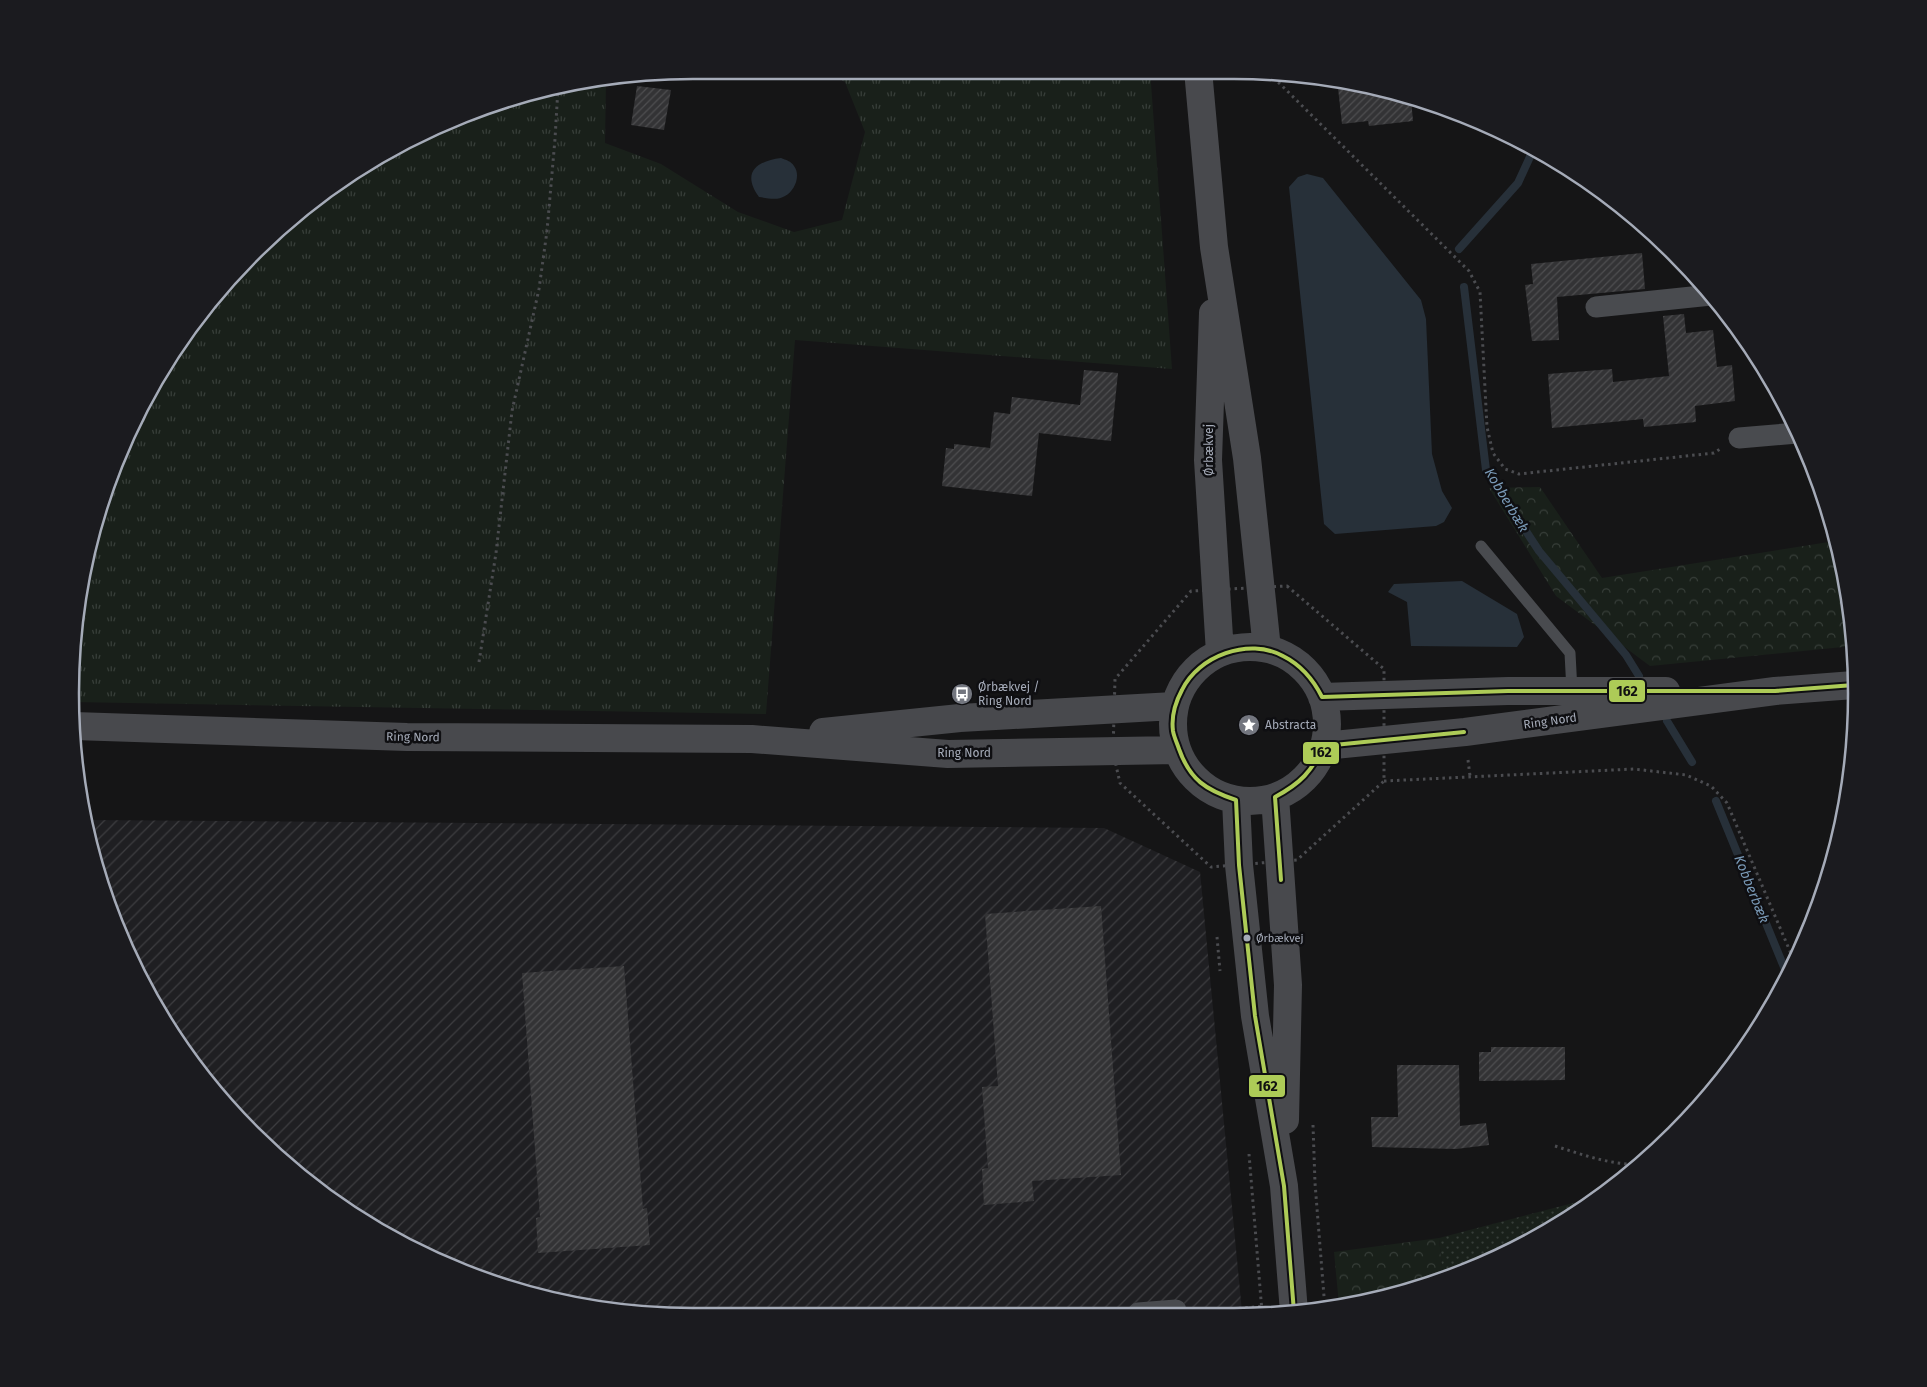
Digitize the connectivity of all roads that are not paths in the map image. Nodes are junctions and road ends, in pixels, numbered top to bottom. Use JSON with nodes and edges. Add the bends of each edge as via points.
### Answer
{"nodes":[{"id":1,"x":1199,"y":79,"type":"edge"},
{"id":2,"x":1214,"y":247,"type":"junction"},
{"id":3,"x":1702,"y":296,"type":"edge"},
{"id":4,"x":1596,"y":307,"type":"dead end"},
{"id":5,"x":1791,"y":434,"type":"edge"},
{"id":6,"x":1739,"y":438,"type":"road end"},
{"id":7,"x":1481,"y":546,"type":"dead end"},
{"id":8,"x":1267,"y":649,"type":"junction"},
{"id":9,"x":1220,"y":653,"type":"junction"},
{"id":10,"x":1848,"y":685,"type":"edge"},
{"id":11,"x":1572,"y":691,"type":"junction"},
{"id":12,"x":1775,"y":691,"type":"junction"},
{"id":13,"x":1322,"y":697,"type":"junction"},
{"id":14,"x":1174,"y":706,"type":"junction"},
{"id":15,"x":80,"y":726,"type":"edge"},
{"id":16,"x":752,"y":740,"type":"junction"},
{"id":17,"x":1324,"y":746,"type":"junction"},
{"id":18,"x":1177,"y":750,"type":"junction"},
{"id":19,"x":1275,"y":797,"type":"junction"},
{"id":20,"x":1236,"y":800,"type":"junction"},
{"id":21,"x":1284,"y":1186,"type":"junction"},
{"id":22,"x":1294,"y":1305,"type":"edge"}],
"edges":[{"from":1,"to":2,"type":"main road","name":"Ørbækvej"},
{"from":2,"to":8,"type":"main road","name":"Ørbækvej","via":[[1247,458]]},
{"from":2,"to":9,"type":"main road","name":"Ørbækvej","via":[[1208,460]]},
{"from":3,"to":4,"type":"street"},
{"from":5,"to":6,"type":"street"},
{"from":7,"to":11,"type":"lane","via":[[1570,653]]},
{"from":8,"to":9,"type":"main road","via":[[1243,647]]},
{"from":8,"to":13,"type":"main road","via":[[1290,658],[1310,675]]},
{"from":9,"to":14,"type":"main road","via":[[1200,665],[1185,683]]},
{"from":10,"to":12,"type":"main road","name":"Ring Nord"},
{"from":11,"to":12,"type":"main road","name":"Ring Nord"},
{"from":11,"to":13,"type":"main road","name":"Ring Nord"},
{"from":12,"to":17,"type":"main road","name":"Ring Nord","via":[[1465,732]]},
{"from":13,"to":17,"type":"main road","via":[[1327,721]]},
{"from":14,"to":16,"type":"main road","name":"Ring Nord","via":[[960,718]]},
{"from":14,"to":18,"type":"main road"},
{"from":15,"to":16,"type":"main road","name":"Ring Nord","via":[[407,737]]},
{"from":16,"to":18,"type":"main road","name":"Ring Nord","via":[[948,754]]},
{"from":17,"to":19,"type":"main road","via":[[1314,768],[1297,786]]},
{"from":18,"to":20,"type":"main road","via":[[1191,774],[1211,791]]},
{"from":19,"to":20,"type":"main road","via":[[1256,801]]},
{"from":19,"to":21,"type":"main road","via":[[1288,985]]},
{"from":20,"to":21,"type":"main road","via":[[1239,865],[1256,1016]]},
{"from":21,"to":22,"type":"main road"}]}
